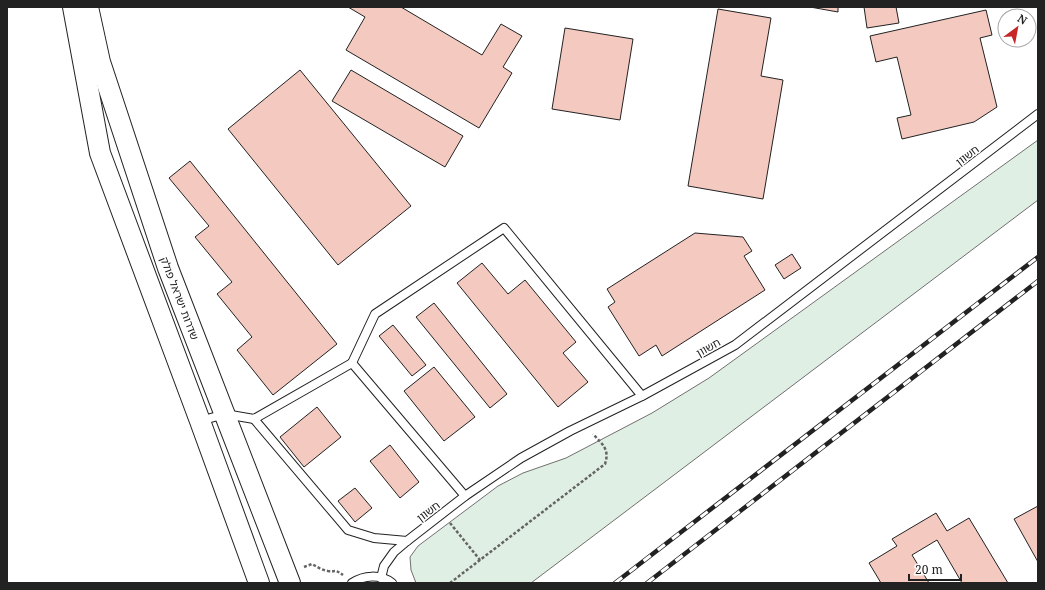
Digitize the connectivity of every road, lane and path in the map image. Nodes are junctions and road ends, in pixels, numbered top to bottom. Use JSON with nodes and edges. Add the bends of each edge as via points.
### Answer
{"nodes":[{"id":1,"x":73,"y":7,"type":"edge"},
{"id":2,"x":88,"y":7,"type":"edge"},
{"id":3,"x":1038,"y":114,"type":"edge"},
{"id":4,"x":352,"y":363,"type":"junction"},
{"id":5,"x":642,"y":396,"type":"junction"},
{"id":6,"x":225,"y":414,"type":"junction"},
{"id":7,"x":254,"y":419,"type":"junction"},
{"id":8,"x":200,"y":421,"type":"junction"},
{"id":9,"x":584,"y":424,"type":"junction"},
{"id":10,"x":465,"y":496,"type":"junction"},
{"id":11,"x":442,"y":514,"type":"junction"},
{"id":12,"x":407,"y":541,"type":"junction"},
{"id":13,"x":480,"y":560,"type":"junction"},
{"id":14,"x":312,"y":564,"type":"dead end"},
{"id":15,"x":338,"y":571,"type":"dead end"},
{"id":16,"x":382,"y":578,"type":"junction"},
{"id":17,"x":258,"y":583,"type":"edge"},
{"id":18,"x":290,"y":583,"type":"edge"},
{"id":19,"x":352,"y":583,"type":"edge"},
{"id":20,"x":392,"y":583,"type":"edge"},
{"id":21,"x":450,"y":583,"type":"edge"}],
"edges":[{"from":1,"to":8,"type":"street","via":[[100,153]]},
{"from":2,"to":6,"type":"street","name":"שדרות ישראל פולק","via":[[100,62],[166,260]]},
{"from":3,"to":5,"type":"lane","name":"חשוון","via":[[735,345]]},
{"from":4,"to":5,"type":"lane","via":[[375,314],[504,228]]},
{"from":4,"to":7,"type":"lane"},
{"from":4,"to":10,"type":"lane"},
{"from":5,"to":9,"type":"lane","name":"חשוון"},
{"from":6,"to":7,"type":"lane"},
{"from":6,"to":8,"type":"lane"},
{"from":6,"to":18,"type":"street","name":"שדרות ישראל פולק"},
{"from":7,"to":12,"type":"lane","via":[[348,530],[374,538]]},
{"from":8,"to":17,"type":"street"},
{"from":9,"to":10,"type":"lane","name":"חשוון","via":[[521,458]]},
{"from":9,"to":13,"type":"path","via":[[605,447],[608,457],[605,464]]},
{"from":10,"to":11,"type":"lane","name":"חשוון"},
{"from":11,"to":12,"type":"lane","name":"חשוון"},
{"from":11,"to":13,"type":"path"},
{"from":12,"to":16,"type":"lane","name":"חשוון","via":[[394,552],[384,566]]},
{"from":13,"to":21,"type":"path"},
{"from":14,"to":15,"type":"path","via":[[329,571]]},
{"from":16,"to":19,"type":"lane","via":[[364,577]]},
{"from":16,"to":20,"type":"lane"}]}
